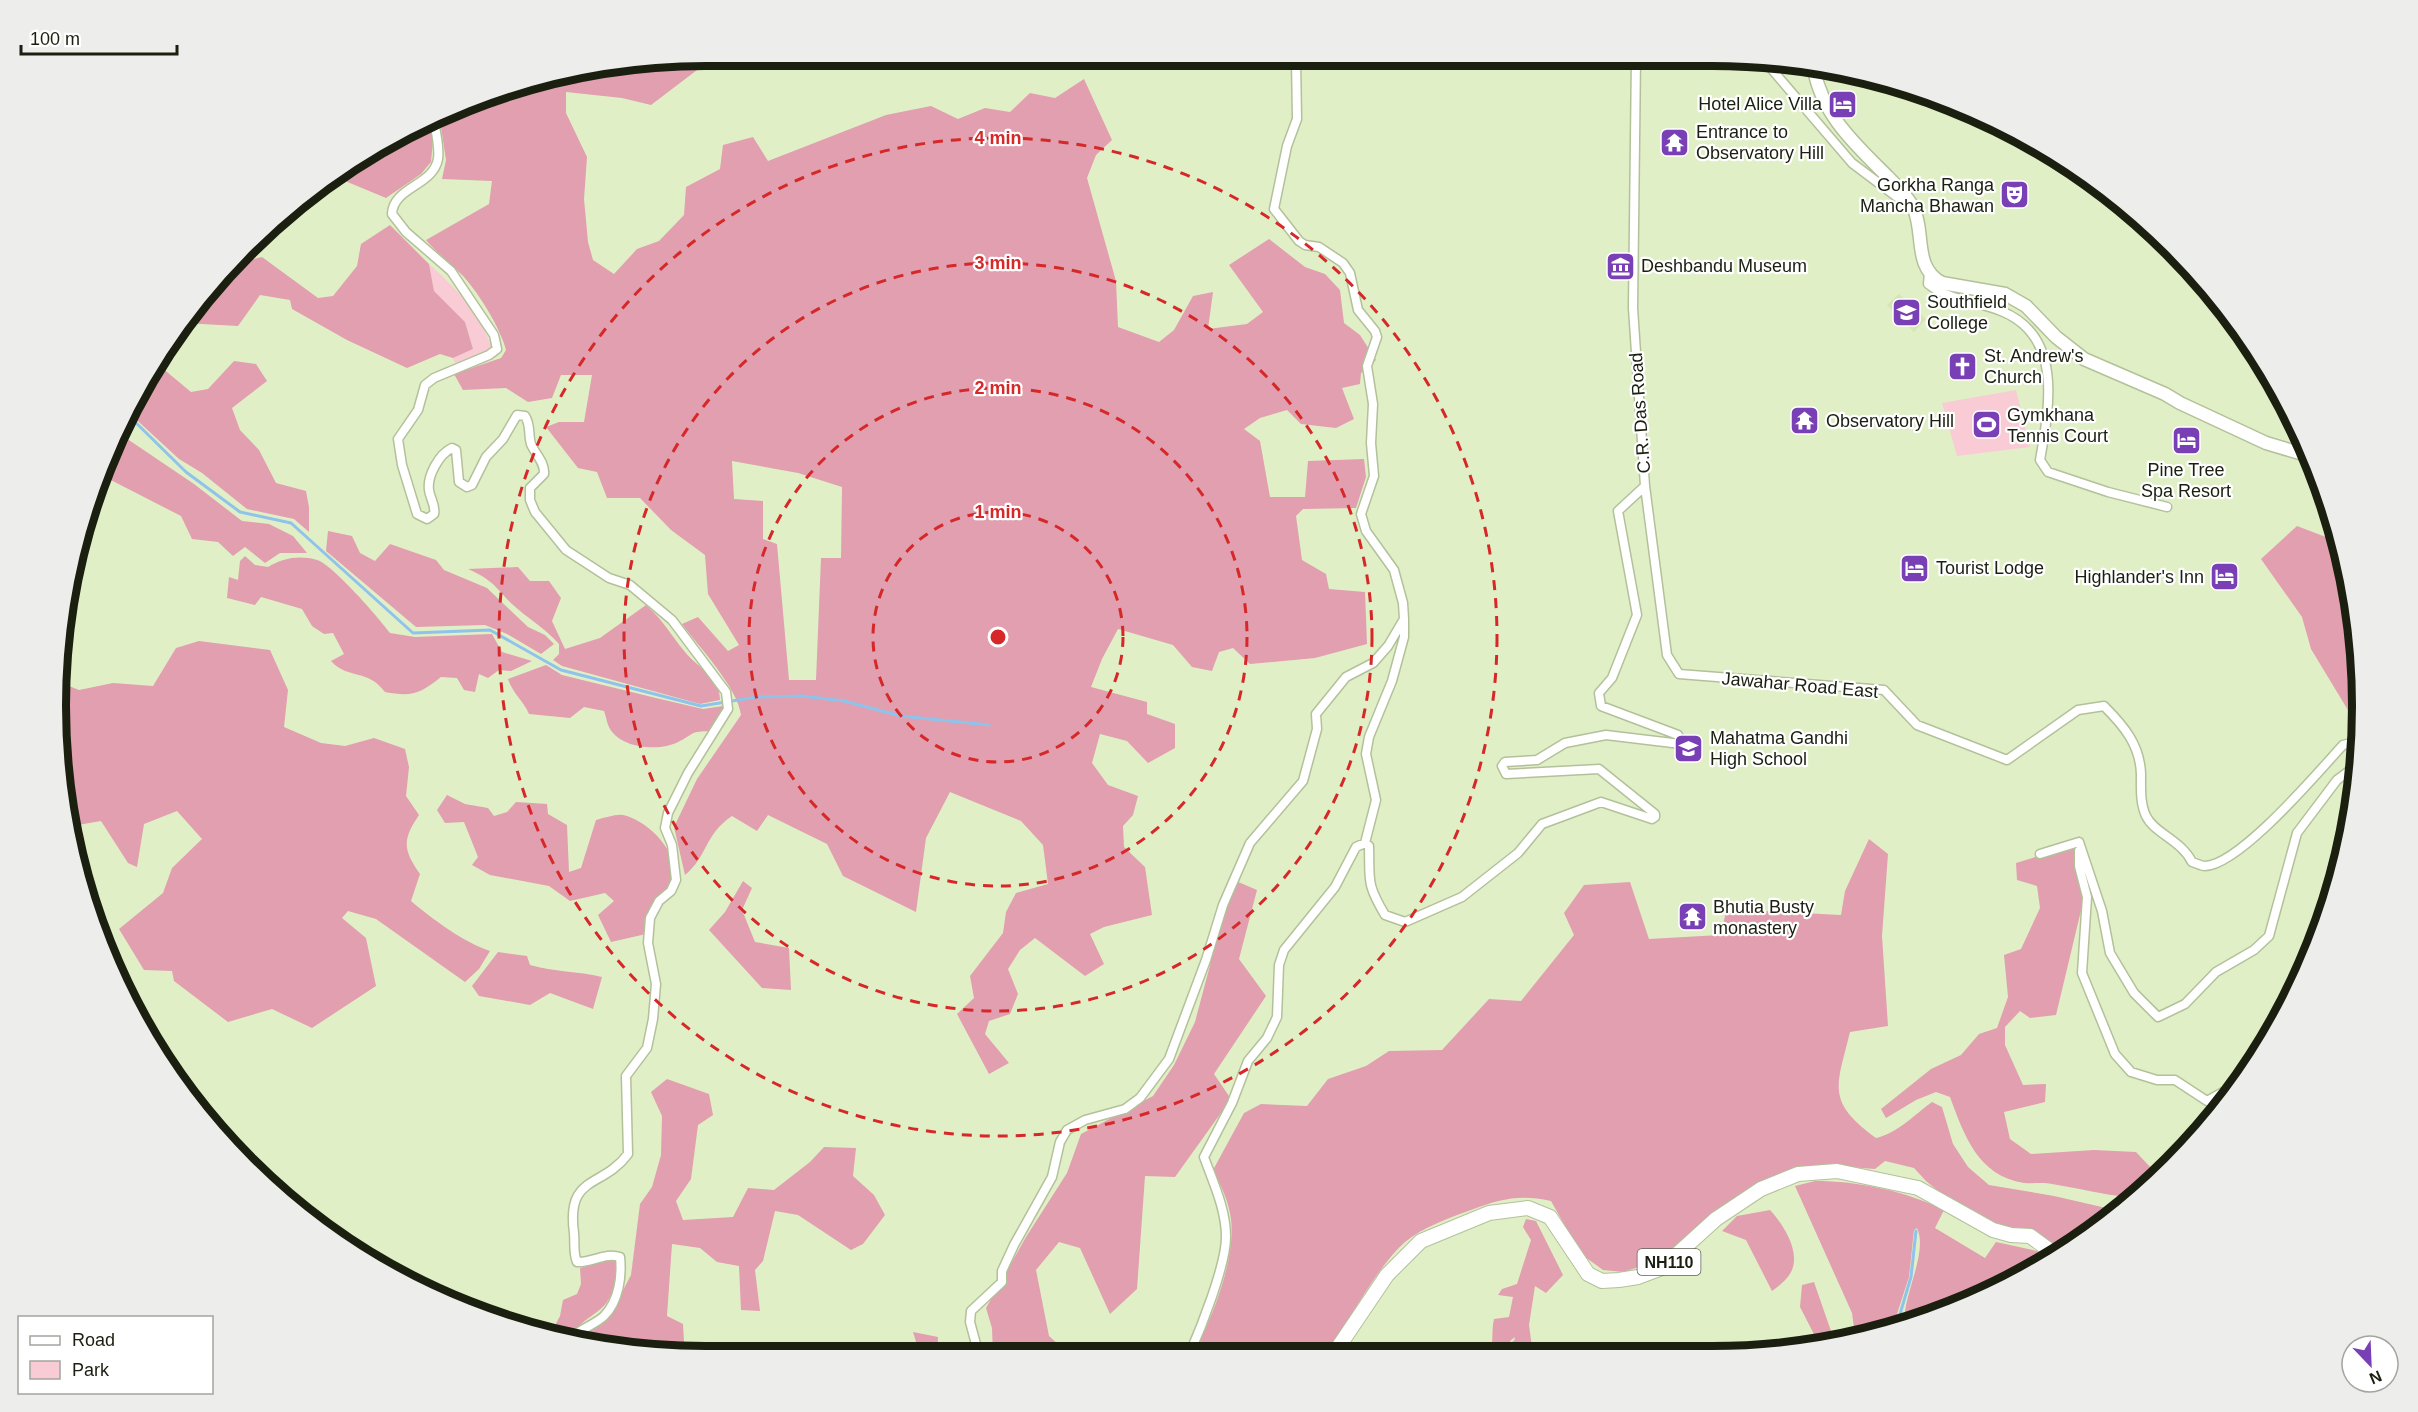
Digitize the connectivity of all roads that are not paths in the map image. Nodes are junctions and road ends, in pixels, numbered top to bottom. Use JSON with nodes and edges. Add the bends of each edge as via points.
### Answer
{"nodes":[{"id":1,"x":1296,"y":66,"type":"edge"},
{"id":2,"x":1636,"y":66,"type":"edge"},
{"id":3,"x":1771,"y":69,"type":"edge"},
{"id":4,"x":1815,"y":74,"type":"edge"},
{"id":5,"x":434,"y":127,"type":"edge"},
{"id":6,"x":1914,"y":210,"type":"junction"},
{"id":7,"x":1929,"y":273,"type":"junction"},
{"id":8,"x":2299,"y":453,"type":"edge"},
{"id":9,"x":1645,"y":486,"type":"junction"},
{"id":10,"x":2167,"y":507,"type":"dead end"},
{"id":11,"x":1404,"y":619,"type":"junction"},
{"id":12,"x":2351,"y":743,"type":"edge"},
{"id":13,"x":2349,"y":771,"type":"edge"},
{"id":14,"x":2079,"y":842,"type":"junction"},
{"id":15,"x":1365,"y":843,"type":"junction"},
{"id":16,"x":2040,"y":854,"type":"dead end"},
{"id":17,"x":2223,"y":1092,"type":"edge"},
{"id":18,"x":2048,"y":1250,"type":"edge"},
{"id":19,"x":576,"y":1333,"type":"edge"},
{"id":20,"x":977,"y":1346,"type":"edge"},
{"id":21,"x":1193,"y":1346,"type":"edge"},
{"id":22,"x":1339,"y":1346,"type":"edge"}],
"edges":[{"from":1,"to":11,"type":"street","via":[[1297,118],[1274,209],[1299,241],[1319,247],[1343,263],[1350,273],[1358,310],[1375,331],[1377,338],[1367,366],[1373,404],[1374,476],[1361,514],[1366,531],[1394,570]]},
{"from":2,"to":9,"type":"street","name":"C.R. Das Road","via":[[1633,308]]},
{"from":3,"to":6,"type":"street","via":[[1852,163]]},
{"from":4,"to":6,"type":"main road","via":[[1834,122],[1902,192]]},
{"from":5,"to":19,"type":"street","via":[[438,158],[434,169],[425,180],[398,197],[392,204],[392,214],[406,232],[451,271],[494,335],[496,349],[425,385],[418,410],[398,439],[417,514],[427,519],[434,514],[429,482],[444,452],[456,450],[459,482],[466,487],[472,485],[512,419],[525,416],[531,443],[544,469],[530,488],[535,512],[566,550],[609,578],[630,585],[672,620],[726,692],[728,709],[668,813],[665,828],[672,845],[676,879],[650,918],[648,943],[656,984],[653,1019],[647,1048],[626,1076],[628,1154],[579,1191],[573,1205],[577,1262],[611,1254],[620,1257],[621,1267],[616,1300],[603,1317]]},
{"from":6,"to":7,"type":"main road","via":[[1923,264]]},
{"from":7,"to":8,"type":"main road","via":[[1942,283],[2005,294],[2026,306],[2084,359],[2266,443]]},
{"from":7,"to":10,"type":"street","via":[[1928,284],[1935,290],[2013,316],[2031,334],[2046,359],[2049,413],[2040,460],[2048,472]]},
{"from":9,"to":12,"type":"street","name":"Jawahar Road East","via":[[1667,655],[1679,674],[1884,690],[1917,725],[2007,760],[2078,710],[2104,706],[2133,738],[2141,766],[2142,803],[2147,819],[2186,850],[2192,862],[2206,866],[2229,856],[2269,824],[2343,745]]},
{"from":9,"to":15,"type":"street","name":"C.R. Das Road","via":[[1618,511],[1637,615],[1612,678],[1599,693],[1601,706],[1678,735],[1681,744],[1606,735],[1565,743],[1537,760],[1505,762],[1502,766],[1506,774],[1599,769],[1656,817],[1600,802],[1542,824],[1518,853],[1462,897],[1405,922],[1385,915],[1370,888],[1369,846]]},
{"from":11,"to":15,"type":"street","via":[[1404,637],[1392,681],[1366,754],[1376,800]]},
{"from":11,"to":20,"type":"street","via":[[1373,663],[1346,677],[1316,714],[1317,729],[1303,781],[1250,843],[1223,905],[1168,1059],[1140,1098],[1125,1109],[1067,1130],[1060,1142],[1052,1177],[1010,1254],[1002,1271],[1002,1282],[971,1311]]},
{"from":13,"to":14,"type":"street","via":[[2337,780],[2297,833],[2269,936],[2254,950],[2216,972],[2186,1004],[2158,1017],[2134,993],[2110,953],[2102,911]]},
{"from":14,"to":16,"type":"street"},
{"from":14,"to":17,"type":"street","via":[[2079,866],[2087,897],[2082,973],[2115,1054],[2131,1072],[2157,1080],[2175,1080],[2207,1101]]},
{"from":15,"to":21,"type":"street","via":[[1356,847],[1335,887],[1284,950],[1279,964],[1277,1017],[1267,1038],[1248,1061],[1204,1157],[1223,1209],[1227,1238]]},
{"from":18,"to":22,"type":"highway","number":"NH110","via":[[2030,1236],[1993,1230],[1918,1188],[1838,1171],[1798,1174],[1761,1190],[1716,1219],[1662,1268],[1618,1280],[1602,1281],[1588,1274],[1550,1217],[1528,1208],[1489,1213],[1421,1241],[1387,1275]]}]}
